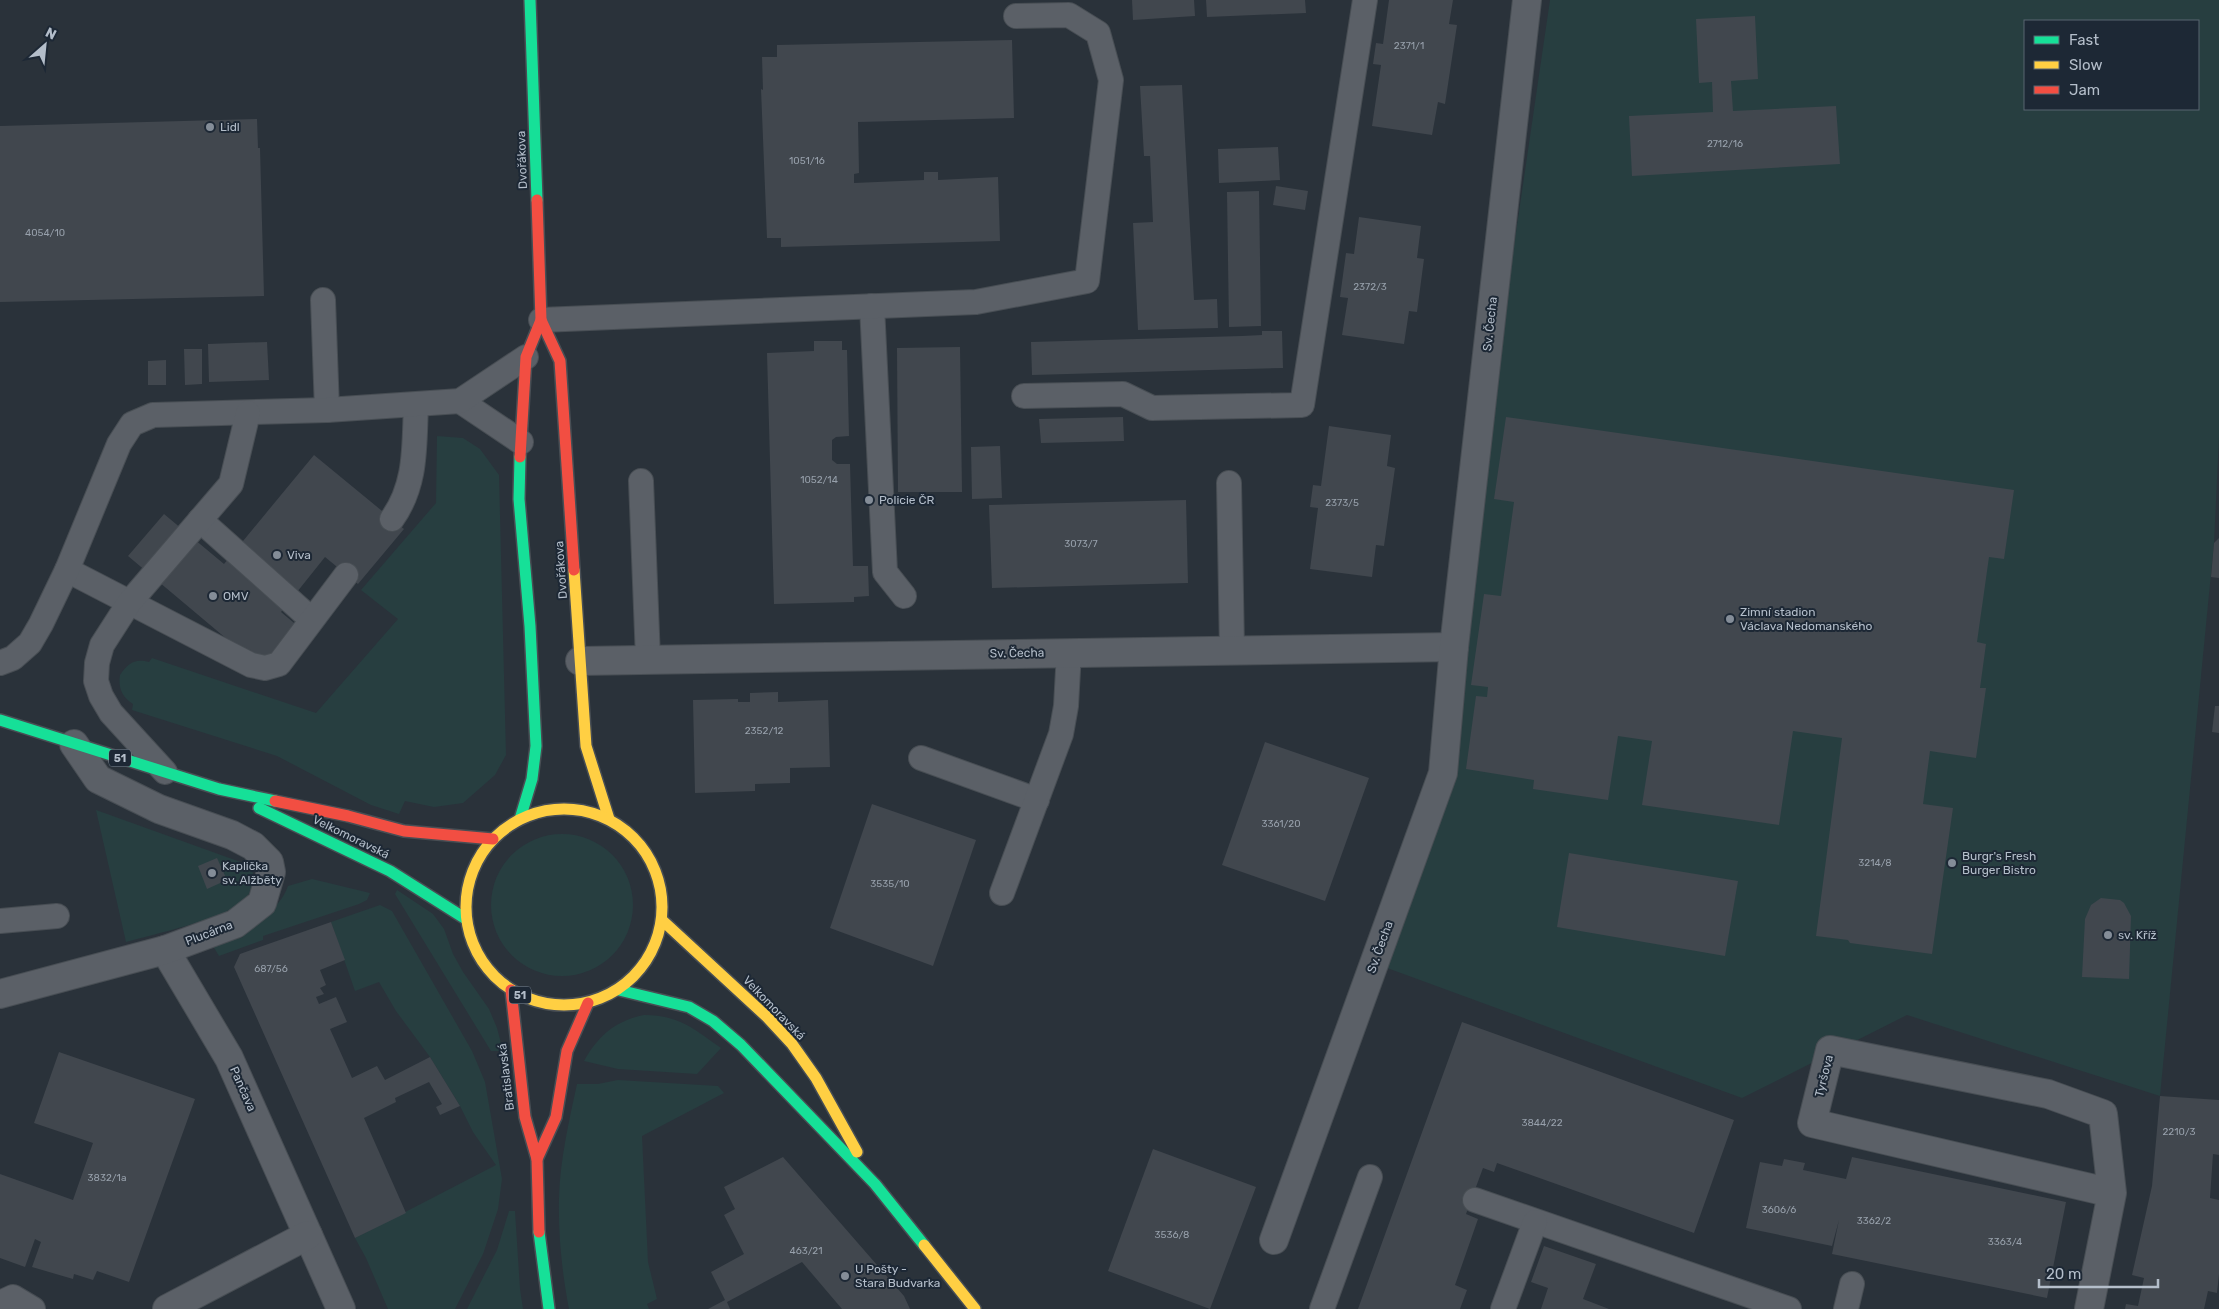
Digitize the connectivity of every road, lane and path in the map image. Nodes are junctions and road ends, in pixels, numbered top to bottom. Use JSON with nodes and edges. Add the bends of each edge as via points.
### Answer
{"nodes":[{"id":1,"x":530,"y":0,"type":"edge"},
{"id":2,"x":1365,"y":0,"type":"edge"},
{"id":3,"x":1527,"y":0,"type":"edge"},
{"id":4,"x":1016,"y":16,"type":"dead end"},
{"id":5,"x":323,"y":300,"type":"dead end"},
{"id":6,"x":872,"y":306,"type":"junction"},
{"id":7,"x":541,"y":320,"type":"junction"},
{"id":8,"x":526,"y":357,"type":"junction"},
{"id":9,"x":1024,"y":396,"type":"dead end"},
{"id":10,"x":460,"y":401,"type":"junction"},
{"id":11,"x":416,"y":405,"type":"junction"},
{"id":12,"x":327,"y":410,"type":"junction"},
{"id":13,"x":248,"y":413,"type":"junction"},
{"id":14,"x":520,"y":442,"type":"junction"},
{"id":15,"x":641,"y":481,"type":"dead end"},
{"id":16,"x":1229,"y":483,"type":"dead end"},
{"id":17,"x":392,"y":519,"type":"dead end"},
{"id":18,"x":200,"y":520,"type":"junction"},
{"id":19,"x":67,"y":570,"type":"junction"},
{"id":20,"x":346,"y":575,"type":"dead end"},
{"id":21,"x":904,"y":596,"type":"dead end"},
{"id":22,"x":129,"y":603,"type":"junction"},
{"id":23,"x":311,"y":619,"type":"junction"},
{"id":24,"x":1454,"y":647,"type":"junction"},
{"id":25,"x":1232,"y":650,"type":"junction"},
{"id":26,"x":1069,"y":652,"type":"junction"},
{"id":27,"x":648,"y":659,"type":"junction"},
{"id":28,"x":580,"y":661,"type":"junction"},
{"id":29,"x":0,"y":664,"type":"edge"},
{"id":30,"x":0,"y":720,"type":"edge"},
{"id":31,"x":74,"y":744,"type":"junction"},
{"id":32,"x":921,"y":758,"type":"dead end"},
{"id":33,"x":165,"y":772,"type":"junction"},
{"id":34,"x":219,"y":789,"type":"junction"},
{"id":35,"x":1037,"y":800,"type":"junction"},
{"id":36,"x":520,"y":819,"type":"junction"},
{"id":37,"x":609,"y":819,"type":"junction"},
{"id":38,"x":493,"y":839,"type":"junction"},
{"id":39,"x":1002,"y":893,"type":"dead end"},
{"id":40,"x":57,"y":916,"type":"dead end"},
{"id":41,"x":466,"y":919,"type":"junction"},
{"id":42,"x":0,"y":921,"type":"edge"},
{"id":43,"x":662,"y":921,"type":"junction"},
{"id":44,"x":165,"y":950,"type":"junction"},
{"id":45,"x":511,"y":990,"type":"junction"},
{"id":46,"x":619,"y":990,"type":"junction"},
{"id":47,"x":0,"y":994,"type":"edge"},
{"id":48,"x":588,"y":1003,"type":"junction"},
{"id":49,"x":537,"y":1159,"type":"junction"},
{"id":50,"x":1370,"y":1177,"type":"dead end"},
{"id":51,"x":874,"y":1184,"type":"junction"},
{"id":52,"x":2112,"y":1193,"type":"junction"},
{"id":53,"x":1475,"y":1200,"type":"dead end"},
{"id":54,"x":1535,"y":1222,"type":"junction"},
{"id":55,"x":308,"y":1235,"type":"junction"},
{"id":56,"x":1274,"y":1240,"type":"dead end"},
{"id":57,"x":1852,"y":1284,"type":"dead end"},
{"id":58,"x":4,"y":1297,"type":"edge"},
{"id":59,"x":180,"y":1306,"type":"edge"},
{"id":60,"x":1780,"y":1308,"type":"edge"},
{"id":61,"x":33,"y":1309,"type":"edge"},
{"id":62,"x":341,"y":1309,"type":"edge"},
{"id":63,"x":549,"y":1309,"type":"edge"},
{"id":64,"x":974,"y":1309,"type":"edge"},
{"id":65,"x":1322,"y":1309,"type":"edge"},
{"id":66,"x":1503,"y":1309,"type":"edge"},
{"id":67,"x":1846,"y":1309,"type":"edge"},
{"id":68,"x":2089,"y":1309,"type":"edge"}],
"edges":[{"from":1,"to":7,"type":"main road","name":"Dvořákova"},
{"from":2,"to":9,"type":"lane","via":[[1302,405],[1152,408],[1123,394]]},
{"from":3,"to":24,"type":"street","name":"Sv. Čecha"},
{"from":4,"to":6,"type":"lane","via":[[1069,15],[1098,33],[1111,80],[1087,281],[976,302]]},
{"from":5,"to":12,"type":"lane"},
{"from":6,"to":7,"type":"lane"},
{"from":6,"to":21,"type":"lane","via":[[884,572]]},
{"from":7,"to":8,"type":"main road","name":"Dvořákova"},
{"from":7,"to":28,"type":"main road","name":"Dvořákova","via":[[560,361]]},
{"from":8,"to":10,"type":"lane"},
{"from":8,"to":14,"type":"main road","name":"Dvořákova"},
{"from":10,"to":11,"type":"lane"},
{"from":10,"to":14,"type":"lane"},
{"from":11,"to":12,"type":"lane"},
{"from":11,"to":17,"type":"lane","via":[[412,478],[402,505]]},
{"from":12,"to":13,"type":"lane"},
{"from":13,"to":18,"type":"lane","via":[[231,484]]},
{"from":13,"to":19,"type":"lane","via":[[154,414],[132,424],[119,444]]},
{"from":14,"to":36,"type":"main road","name":"Dvořákova","via":[[519,499],[536,746],[532,779]]},
{"from":15,"to":27,"type":"lane"},
{"from":16,"to":25,"type":"lane"},
{"from":18,"to":22,"type":"lane"},
{"from":18,"to":23,"type":"lane"},
{"from":19,"to":22,"type":"lane"},
{"from":19,"to":29,"type":"lane","via":[[30,643],[13,658]]},
{"from":20,"to":23,"type":"lane"},
{"from":22,"to":23,"type":"lane","via":[[252,665],[265,668],[279,664]]},
{"from":22,"to":33,"type":"lane","via":[[102,645],[96,681],[111,713]]},
{"from":24,"to":25,"type":"street","name":"Sv. Čecha"},
{"from":24,"to":56,"type":"street","name":"Sv. Čecha","via":[[1443,773]]},
{"from":25,"to":26,"type":"street","name":"Sv. Čecha"},
{"from":26,"to":27,"type":"street","name":"Sv. Čecha"},
{"from":26,"to":35,"type":"lane","via":[[1061,734]]},
{"from":27,"to":28,"type":"street","name":"Sv. Čecha"},
{"from":28,"to":37,"type":"main road","name":"Dvořákova","via":[[586,746]]},
{"from":30,"to":31,"type":"main road","name":"Velkomoravská","number":"51"},
{"from":31,"to":33,"type":"main road","name":"Velkomoravská","number":"51"},
{"from":31,"to":44,"type":"street","name":"Plucárna","via":[[98,779],[159,809],[232,835],[253,846],[269,862],[271,872],[262,903],[235,924]]},
{"from":32,"to":35,"type":"lane"},
{"from":33,"to":34,"type":"main road","name":"Velkomoravská","number":"51"},
{"from":34,"to":38,"type":"main road","name":"Velkomoravská","number":"51","via":[[404,831]]},
{"from":34,"to":41,"type":"main road","name":"Velkomoravská","number":"51","via":[[390,871]]},
{"from":35,"to":39,"type":"lane"},
{"from":36,"to":37,"type":"main road","number":"51","via":[[550,810],[580,810]]},
{"from":36,"to":38,"type":"main road","number":"51"},
{"from":37,"to":43,"type":"main road","number":"51","via":[[634,837],[652,862],[662,891]]},
{"from":38,"to":41,"type":"main road","number":"51","via":[[478,862],[467,890]]},
{"from":40,"to":42,"type":"lane"},
{"from":41,"to":45,"type":"main road","number":"51","via":[[472,941],[487,969]]},
{"from":43,"to":46,"type":"main road","number":"51","via":[[655,948],[640,972]]},
{"from":43,"to":51,"type":"main road","name":"Velkomoravská","via":[[792,1044],[816,1078]]},
{"from":44,"to":47,"type":"street","name":"Plucárna"},
{"from":44,"to":55,"type":"street","name":"Pančava","via":[[229,1058]]},
{"from":45,"to":48,"type":"main road","number":"51","via":[[535,1002],[562,1006]]},
{"from":45,"to":49,"type":"main road","name":"Bratislavská","number":"51","via":[[525,1116]]},
{"from":46,"to":48,"type":"main road","number":"51"},
{"from":46,"to":51,"type":"main road","name":"Velkomoravská","via":[[689,1007],[713,1021],[741,1045]]},
{"from":48,"to":49,"type":"main road","name":"Bratislavská","number":"51","via":[[567,1051],[556,1117]]},
{"from":49,"to":63,"type":"main road","name":"Bratislavská","number":"51","via":[[539,1237]]},
{"from":50,"to":65,"type":"lane"},
{"from":51,"to":64,"type":"main road","name":"Velkomoravská"},
{"from":52,"to":52,"type":"street","name":"Tyršova","via":[[1812,1123],[1830,1050],[2048,1094],[2103,1114]]},
{"from":52,"to":68,"type":"street","name":"Tyršova"},
{"from":53,"to":54,"type":"lane"},
{"from":54,"to":60,"type":"lane"},
{"from":54,"to":66,"type":"lane"},
{"from":55,"to":59,"type":"street"},
{"from":55,"to":62,"type":"street","name":"Pančava"},
{"from":57,"to":67,"type":"lane"},
{"from":58,"to":61,"type":"lane"}]}
